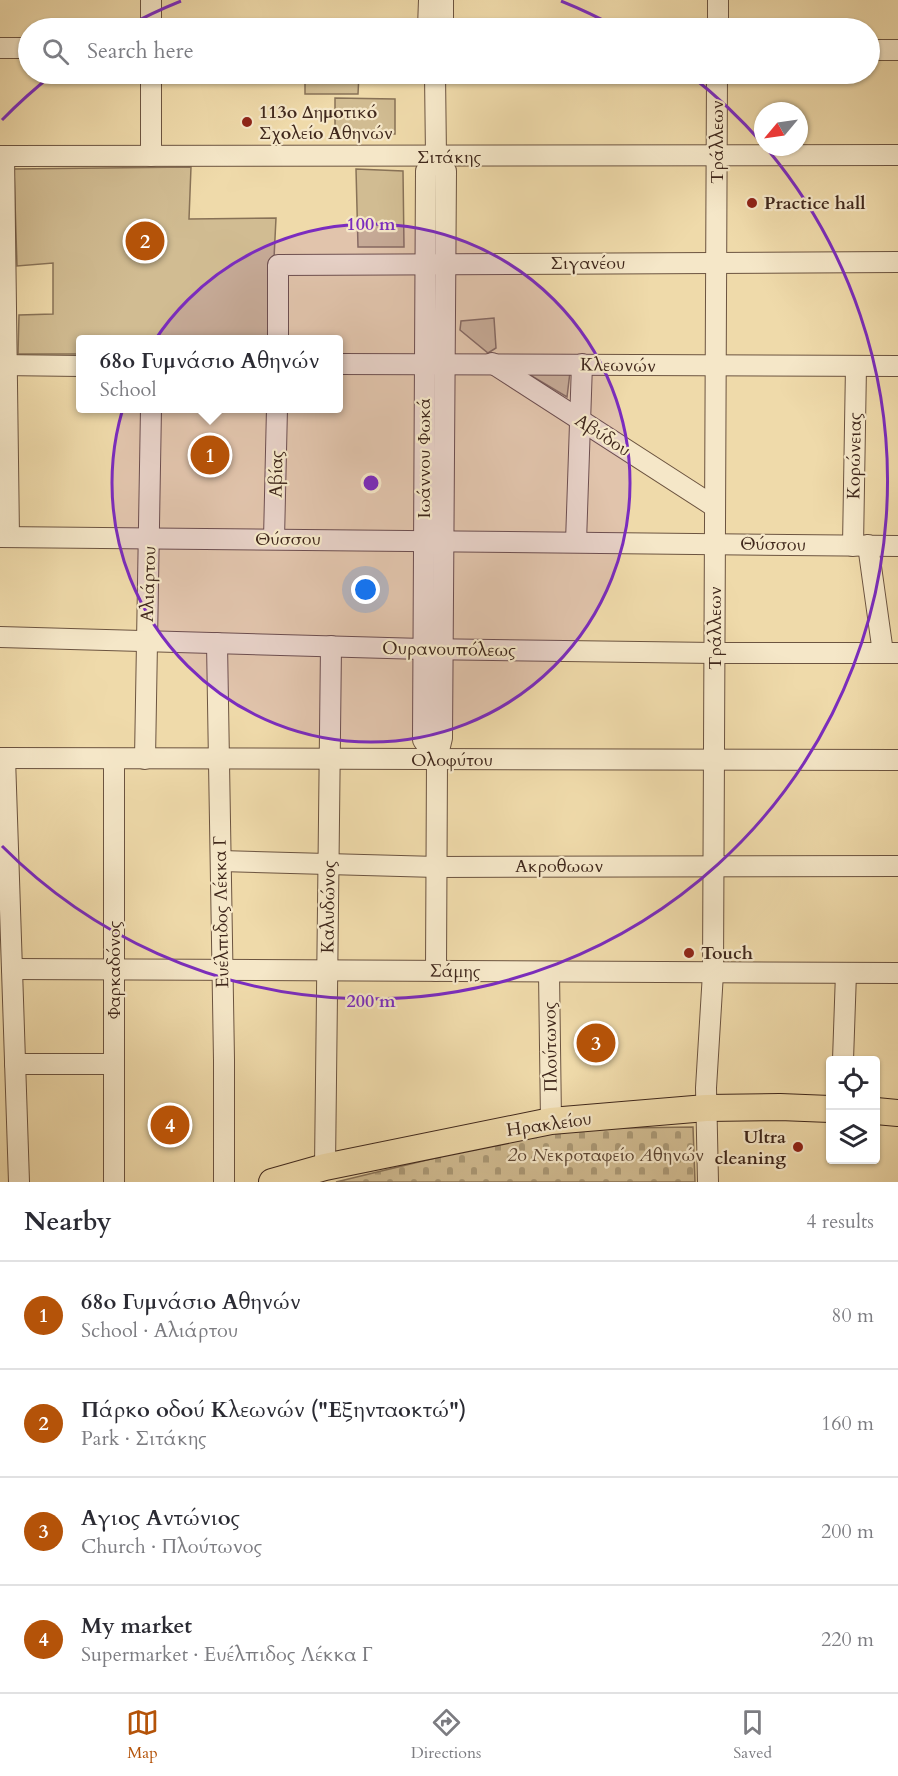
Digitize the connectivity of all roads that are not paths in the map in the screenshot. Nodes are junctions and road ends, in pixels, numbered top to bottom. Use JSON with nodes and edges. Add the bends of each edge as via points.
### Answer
{"nodes":[{"id":1,"x":151,"y":0,"type":"edge"},
{"id":2,"x":429,"y":0,"type":"edge"},
{"id":3,"x":443,"y":0,"type":"edge"},
{"id":4,"x":718,"y":0,"type":"edge"},
{"id":5,"x":151,"y":18,"type":"edge"},
{"id":6,"x":428,"y":18,"type":"edge"},
{"id":7,"x":443,"y":18,"type":"edge"},
{"id":8,"x":718,"y":18,"type":"edge"},
{"id":9,"x":0,"y":48,"type":"edge"},
{"id":10,"x":18,"y":48,"type":"edge"},
{"id":11,"x":880,"y":50,"type":"edge"},
{"id":12,"x":898,"y":50,"type":"edge"},
{"id":13,"x":151,"y":84,"type":"edge"},
{"id":14,"x":435,"y":84,"type":"edge"},
{"id":15,"x":717,"y":84,"type":"edge"},
{"id":16,"x":717,"y":155,"type":"junction"},
{"id":17,"x":898,"y":155,"type":"edge"},
{"id":18,"x":2,"y":156,"type":"edge"},
{"id":19,"x":151,"y":156,"type":"junction"},
{"id":20,"x":436,"y":157,"type":"junction"},
{"id":21,"x":3,"y":257,"type":"edge"},
{"id":22,"x":717,"y":262,"type":"junction"},
{"id":23,"x":898,"y":262,"type":"edge"},
{"id":24,"x":425,"y":264,"type":"junction"},
{"id":25,"x":445,"y":264,"type":"junction"},
{"id":26,"x":278,"y":335,"type":"edge"},
{"id":27,"x":435,"y":363,"type":"junction"},
{"id":28,"x":492,"y":363,"type":"junction"},
{"id":29,"x":343,"y":364,"type":"edge"},
{"id":30,"x":582,"y":364,"type":"junction"},
{"id":31,"x":3,"y":365,"type":"edge"},
{"id":32,"x":76,"y":366,"type":"edge"},
{"id":33,"x":716,"y":366,"type":"junction"},
{"id":34,"x":856,"y":366,"type":"junction"},
{"id":35,"x":898,"y":366,"type":"edge"},
{"id":36,"x":151,"y":413,"type":"edge"},
{"id":37,"x":277,"y":413,"type":"edge"},
{"id":38,"x":580,"y":420,"type":"junction"},
{"id":39,"x":715,"y":507,"type":"junction"},
{"id":40,"x":4,"y":537,"type":"edge"},
{"id":41,"x":150,"y":538,"type":"junction"},
{"id":42,"x":274,"y":539,"type":"junction"},
{"id":43,"x":434,"y":540,"type":"junction"},
{"id":44,"x":576,"y":542,"type":"junction"},
{"id":45,"x":715,"y":544,"type":"junction"},
{"id":46,"x":861,"y":546,"type":"junction"},
{"id":47,"x":898,"y":546,"type":"edge"},
{"id":48,"x":0,"y":637,"type":"edge"},
{"id":49,"x":147,"y":641,"type":"junction"},
{"id":50,"x":217,"y":643,"type":"junction"},
{"id":51,"x":331,"y":646,"type":"junction"},
{"id":52,"x":433,"y":649,"type":"junction"},
{"id":53,"x":715,"y":653,"type":"junction"},
{"id":54,"x":891,"y":653,"type":"edge"},
{"id":55,"x":3,"y":758,"type":"edge"},
{"id":56,"x":114,"y":759,"type":"junction"},
{"id":57,"x":146,"y":759,"type":"junction"},
{"id":58,"x":218,"y":759,"type":"junction"},
{"id":59,"x":330,"y":759,"type":"junction"},
{"id":60,"x":437,"y":759,"type":"junction"},
{"id":61,"x":714,"y":760,"type":"junction"},
{"id":62,"x":898,"y":760,"type":"edge"},
{"id":63,"x":220,"y":861,"type":"junction"},
{"id":64,"x":328,"y":863,"type":"junction"},
{"id":65,"x":714,"y":866,"type":"junction"},
{"id":66,"x":898,"y":866,"type":"edge"},
{"id":67,"x":437,"y":867,"type":"junction"},
{"id":68,"x":12,"y":969,"type":"junction"},
{"id":69,"x":114,"y":970,"type":"junction"},
{"id":70,"x":222,"y":970,"type":"junction"},
{"id":71,"x":327,"y":971,"type":"junction"},
{"id":72,"x":436,"y":971,"type":"junction"},
{"id":73,"x":549,"y":972,"type":"junction"},
{"id":74,"x":713,"y":973,"type":"junction"},
{"id":75,"x":846,"y":973,"type":"junction"},
{"id":76,"x":898,"y":973,"type":"edge"},
{"id":77,"x":843,"y":1056,"type":"edge"},
{"id":78,"x":15,"y":1064,"type":"junction"},
{"id":79,"x":114,"y":1064,"type":"junction"},
{"id":80,"x":8,"y":1098,"type":"edge"},
{"id":81,"x":706,"y":1108,"type":"junction"},
{"id":82,"x":826,"y":1109,"type":"edge"},
{"id":83,"x":880,"y":1111,"type":"edge"},
{"id":84,"x":898,"y":1113,"type":"edge"},
{"id":85,"x":551,"y":1121,"type":"junction"},
{"id":86,"x":325,"y":1167,"type":"junction"},
{"id":87,"x":18,"y":1182,"type":"edge"},
{"id":88,"x":114,"y":1182,"type":"edge"},
{"id":89,"x":224,"y":1182,"type":"edge"},
{"id":90,"x":272,"y":1182,"type":"edge"},
{"id":91,"x":708,"y":1182,"type":"edge"}],
"edges":[{"from":1,"to":5,"type":"street"},
{"from":2,"to":6,"type":"street"},
{"from":3,"to":7,"type":"street"},
{"from":4,"to":8,"type":"street"},
{"from":9,"to":10,"type":"street"},
{"from":11,"to":12,"type":"street"},
{"from":13,"to":19,"type":"street"},
{"from":14,"to":20,"type":"street","name":"Ιωάννου Φωκά"},
{"from":15,"to":16,"type":"street","name":"Τράλλεων"},
{"from":16,"to":17,"type":"street","name":"Σιτάκης"},
{"from":16,"to":20,"type":"street","name":"Σιτάκης"},
{"from":16,"to":22,"type":"street","name":"Τράλλεων"},
{"from":18,"to":19,"type":"street","name":"Σιτάκης"},
{"from":18,"to":21,"type":"street"},
{"from":19,"to":20,"type":"street","name":"Σιτάκης"},
{"from":20,"to":24,"type":"street","name":"Ιωάννου Φωκά","via":[[426,171]]},
{"from":20,"to":25,"type":"street","name":"Ιωάννου Φωκά","via":[[446,171]]},
{"from":21,"to":31,"type":"street"},
{"from":22,"to":23,"type":"street","name":"Σιγανέου"},
{"from":22,"to":25,"type":"street","name":"Σιγανέου"},
{"from":22,"to":33,"type":"street","name":"Τράλλεων"},
{"from":24,"to":25,"type":"street","name":"Σιγανέου"},
{"from":24,"to":26,"type":"street","name":"Σιγανέου","via":[[278,265]]},
{"from":24,"to":27,"type":"street","name":"Ιωάννου Φωκά"},
{"from":25,"to":27,"type":"street","name":"Ιωάννου Φωκά"},
{"from":27,"to":28,"type":"street","name":"Κλεωνών"},
{"from":27,"to":29,"type":"street","name":"Κλεωνών"},
{"from":27,"to":43,"type":"street","name":"Ιωάννου Φωκά"},
{"from":28,"to":30,"type":"street","name":"Κλεωνών"},
{"from":28,"to":38,"type":"street","name":"Αβύδου"},
{"from":30,"to":33,"type":"street","name":"Κλεωνών"},
{"from":30,"to":38,"type":"street"},
{"from":31,"to":32,"type":"street"},
{"from":31,"to":40,"type":"street"},
{"from":33,"to":34,"type":"street","name":"Κλεωνών"},
{"from":33,"to":39,"type":"street","name":"Τράλλεων"},
{"from":34,"to":35,"type":"street","name":"Κλεωνών"},
{"from":34,"to":46,"type":"street","name":"Κορώνειας"},
{"from":36,"to":41,"type":"street","name":"Αλιάρτου"},
{"from":37,"to":42,"type":"street","name":"Αβίας"},
{"from":38,"to":39,"type":"street","name":"Αβύδου"},
{"from":38,"to":44,"type":"street"},
{"from":39,"to":45,"type":"street","name":"Τράλλεων"},
{"from":40,"to":41,"type":"street","name":"Θύσσου"},
{"from":41,"to":42,"type":"street","name":"Θύσσου"},
{"from":41,"to":49,"type":"street","name":"Αλιάρτου"},
{"from":42,"to":43,"type":"street","name":"Θύσσου"},
{"from":43,"to":44,"type":"street","name":"Θύσσου"},
{"from":43,"to":52,"type":"street","name":"Ιωάννου Φωκά"},
{"from":44,"to":45,"type":"street","name":"Θύσσου"},
{"from":45,"to":46,"type":"street","name":"Θύσσου"},
{"from":45,"to":53,"type":"street","name":"Τράλλεων"},
{"from":46,"to":47,"type":"street","name":"Θύσσου"},
{"from":46,"to":54,"type":"street","name":"Κορώνειας"},
{"from":48,"to":49,"type":"street","name":"Ουρανουπόλεως"},
{"from":49,"to":50,"type":"street","name":"Ουρανουπόλεως"},
{"from":49,"to":57,"type":"street","name":"Αλιάρτου"},
{"from":50,"to":51,"type":"street","name":"Ουρανουπόλεως"},
{"from":50,"to":58,"type":"street","name":"Ευέλπιδος Λέκκα Γ"},
{"from":51,"to":52,"type":"street","name":"Ουρανουπόλεως"},
{"from":51,"to":59,"type":"street","name":"Καλυδώνος"},
{"from":52,"to":53,"type":"street","name":"Ουρανουπόλεως"},
{"from":52,"to":60,"type":"street","name":"Ιωάννου Φωκά","via":[[423,740]]},
{"from":53,"to":54,"type":"street","name":"Ουρανουπόλεως"},
{"from":53,"to":61,"type":"street","name":"Τράλλεων"},
{"from":55,"to":56,"type":"street","name":"Ολοφύτου"},
{"from":55,"to":68,"type":"street"},
{"from":56,"to":57,"type":"street","name":"Ολοφύτου"},
{"from":56,"to":69,"type":"street","name":"Φαρκαδόνος"},
{"from":57,"to":58,"type":"street","name":"Ολοφύτου"},
{"from":58,"to":59,"type":"street","name":"Ολοφύτου"},
{"from":58,"to":63,"type":"street","name":"Ευέλπιδος Λέκκα Γ"},
{"from":59,"to":60,"type":"street","name":"Ολοφύτου"},
{"from":59,"to":64,"type":"street","name":"Καλυδώνος"},
{"from":60,"to":61,"type":"street","name":"Ολοφύτου"},
{"from":60,"to":67,"type":"street","name":"Ιωάννου Φωκά"},
{"from":61,"to":62,"type":"street","name":"Ολοφύτου"},
{"from":61,"to":65,"type":"street","name":"Τράλλεων"},
{"from":63,"to":64,"type":"street","name":"Ακροθωων"},
{"from":63,"to":70,"type":"street","name":"Ευέλπιδος Λέκκα Γ"},
{"from":64,"to":67,"type":"street","name":"Ακροθωων"},
{"from":64,"to":71,"type":"street","name":"Καλυδώνος"},
{"from":65,"to":66,"type":"street","name":"Ακροθωων"},
{"from":65,"to":67,"type":"street","name":"Ακροθωων"},
{"from":65,"to":74,"type":"street","name":"Τράλλεων"},
{"from":67,"to":72,"type":"street","name":"Ιωάννου Φωκά"},
{"from":68,"to":69,"type":"street","name":"Σάμης"},
{"from":68,"to":78,"type":"street"},
{"from":69,"to":70,"type":"street","name":"Σάμης"},
{"from":69,"to":79,"type":"street","name":"Φαρκαδόνος"},
{"from":70,"to":71,"type":"street","name":"Σάμης"},
{"from":70,"to":89,"type":"street","name":"Ευέλπιδος Λέκκα Γ"},
{"from":71,"to":72,"type":"street","name":"Σάμης"},
{"from":71,"to":86,"type":"street","name":"Καλυδώνος"},
{"from":72,"to":73,"type":"street","name":"Σάμης"},
{"from":73,"to":74,"type":"street","name":"Σάμης"},
{"from":73,"to":85,"type":"street","name":"Πλούτωνος"},
{"from":74,"to":75,"type":"street","name":"Σάμης"},
{"from":74,"to":81,"type":"street","name":"Τράλλεων"},
{"from":75,"to":76,"type":"street","name":"Σάμης"},
{"from":75,"to":77,"type":"street"},
{"from":78,"to":79,"type":"street"},
{"from":78,"to":80,"type":"street"},
{"from":79,"to":88,"type":"street","name":"Φαρκαδόνος"},
{"from":80,"to":87,"type":"street"},
{"from":81,"to":82,"type":"main road","name":"Ηρακλείου"},
{"from":81,"to":85,"type":"main road","name":"Ηρακλείου"},
{"from":81,"to":91,"type":"street","name":"Τράλλεων"},
{"from":83,"to":84,"type":"main road"},
{"from":85,"to":86,"type":"main road","name":"Ηρακλείου"},
{"from":86,"to":90,"type":"main road","name":"Ηρακλείου"}]}
